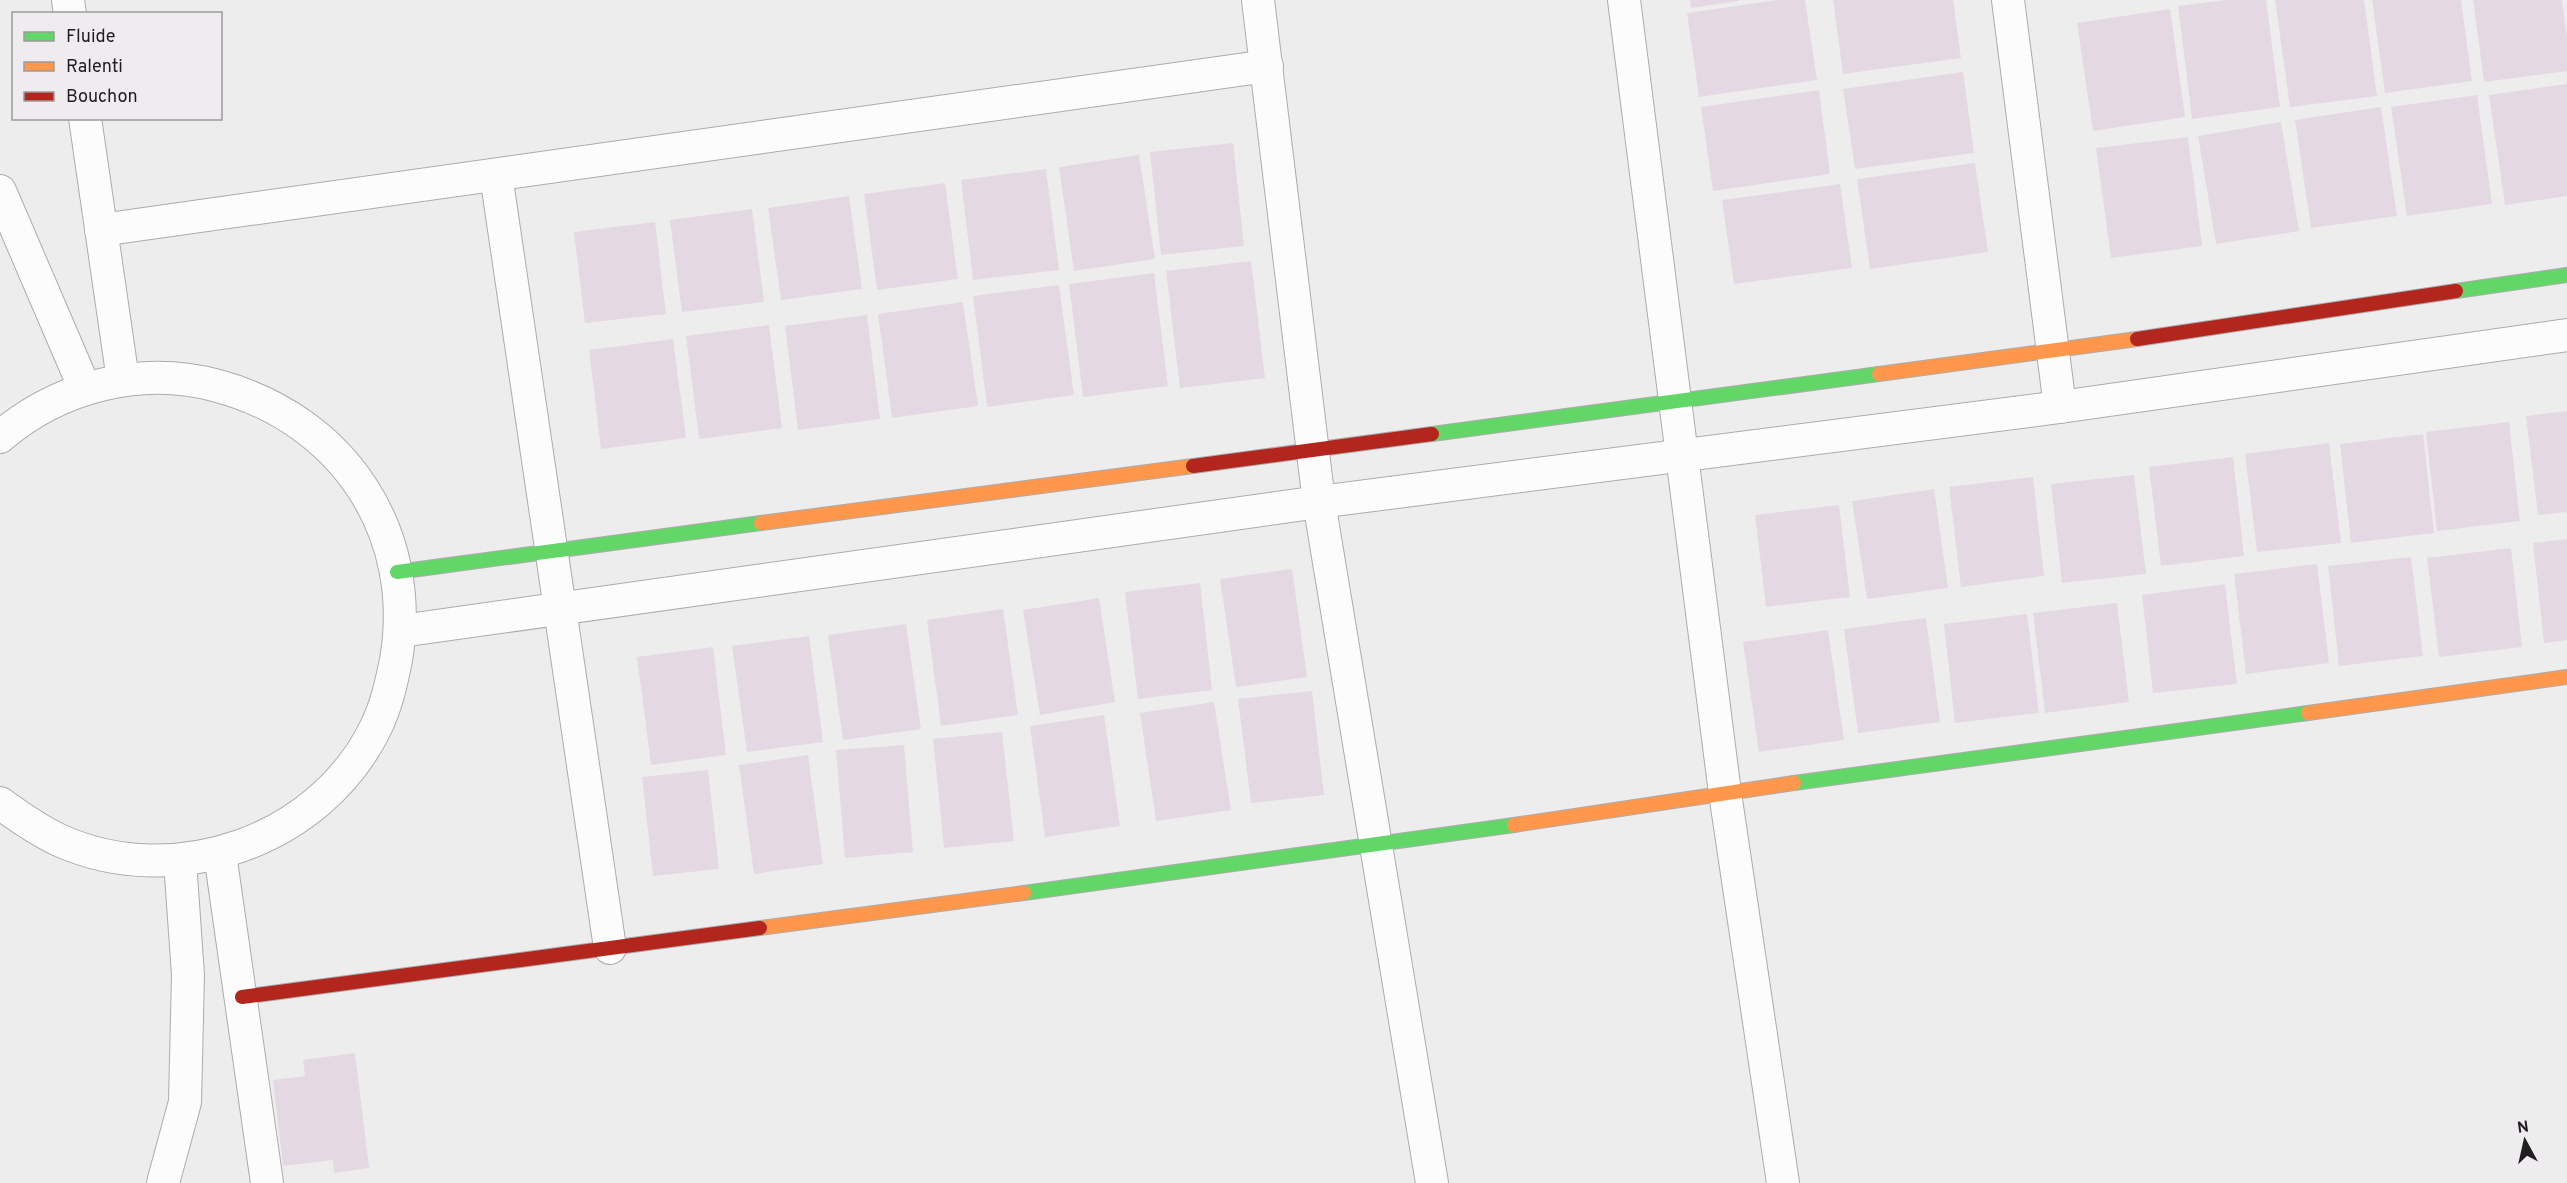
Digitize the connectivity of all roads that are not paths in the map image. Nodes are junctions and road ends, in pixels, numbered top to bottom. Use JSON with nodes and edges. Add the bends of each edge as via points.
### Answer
{"nodes":[{"id":1,"x":1258,"y":0,"type":"edge"},
{"id":2,"x":1624,"y":0,"type":"edge"},
{"id":3,"x":2008,"y":0,"type":"edge"},
{"id":4,"x":1267,"y":66,"type":"junction"},
{"id":5,"x":85,"y":120,"type":"edge"},
{"id":6,"x":496,"y":175,"type":"junction"},
{"id":7,"x":0,"y":191,"type":"edge"},
{"id":8,"x":101,"y":230,"type":"junction"},
{"id":9,"x":2567,"y":275,"type":"edge"},
{"id":10,"x":2567,"y":334,"type":"edge"},
{"id":11,"x":2053,"y":351,"type":"junction"},
{"id":12,"x":123,"y":380,"type":"junction"},
{"id":13,"x":85,"y":389,"type":"junction"},
{"id":14,"x":1676,"y":402,"type":"junction"},
{"id":15,"x":2060,"y":407,"type":"junction"},
{"id":16,"x":0,"y":437,"type":"edge"},
{"id":17,"x":1313,"y":449,"type":"junction"},
{"id":18,"x":1683,"y":454,"type":"junction"},
{"id":19,"x":1319,"y":502,"type":"junction"},
{"id":20,"x":553,"y":550,"type":"junction"},
{"id":21,"x":397,"y":572,"type":"junction"},
{"id":22,"x":559,"y":608,"type":"junction"},
{"id":23,"x":401,"y":630,"type":"junction"},
{"id":24,"x":2567,"y":677,"type":"edge"},
{"id":25,"x":1725,"y":793,"type":"junction"},
{"id":26,"x":0,"y":803,"type":"edge"},
{"id":27,"x":1376,"y":846,"type":"junction"},
{"id":28,"x":220,"y":854,"type":"junction"},
{"id":29,"x":180,"y":861,"type":"junction"},
{"id":30,"x":610,"y":948,"type":"junction"},
{"id":31,"x":242,"y":998,"type":"junction"},
{"id":32,"x":164,"y":1183,"type":"edge"},
{"id":33,"x":267,"y":1183,"type":"edge"},
{"id":34,"x":1432,"y":1183,"type":"edge"},
{"id":35,"x":1783,"y":1183,"type":"edge"}],
"edges":[{"from":1,"to":4,"type":"street"},
{"from":2,"to":14,"type":"street"},
{"from":3,"to":11,"type":"street"},
{"from":4,"to":6,"type":"street"},
{"from":4,"to":17,"type":"street"},
{"from":5,"to":8,"type":"street"},
{"from":6,"to":8,"type":"street"},
{"from":6,"to":20,"type":"street"},
{"from":7,"to":13,"type":"street"},
{"from":8,"to":12,"type":"street"},
{"from":9,"to":11,"type":"street"},
{"from":10,"to":15,"type":"street"},
{"from":11,"to":14,"type":"street"},
{"from":11,"to":15,"type":"street"},
{"from":12,"to":13,"type":"street"},
{"from":12,"to":21,"type":"street","via":[[205,382],[244,393],[282,411],[315,434],[344,462],[368,496],[386,533]]},
{"from":13,"to":16,"type":"street","via":[[50,403]]},
{"from":14,"to":17,"type":"street"},
{"from":14,"to":18,"type":"street"},
{"from":15,"to":18,"type":"street"},
{"from":17,"to":19,"type":"street"},
{"from":17,"to":20,"type":"street"},
{"from":18,"to":19,"type":"street"},
{"from":18,"to":25,"type":"street"},
{"from":19,"to":22,"type":"street"},
{"from":19,"to":27,"type":"street"},
{"from":20,"to":21,"type":"street"},
{"from":20,"to":22,"type":"street"},
{"from":21,"to":23,"type":"street"},
{"from":22,"to":23,"type":"street"},
{"from":22,"to":30,"type":"street"},
{"from":23,"to":28,"type":"street","via":[[390,693],[375,730],[353,765],[326,795],[294,820],[258,840]]},
{"from":24,"to":25,"type":"street"},
{"from":25,"to":27,"type":"street"},
{"from":25,"to":35,"type":"street"},
{"from":26,"to":29,"type":"street","via":[[61,841],[100,854],[140,861]]},
{"from":27,"to":30,"type":"street"},
{"from":27,"to":34,"type":"street"},
{"from":28,"to":29,"type":"street"},
{"from":28,"to":31,"type":"street"},
{"from":29,"to":32,"type":"street","via":[[188,975],[185,1102]]},
{"from":30,"to":31,"type":"street"},
{"from":31,"to":33,"type":"street"}]}
